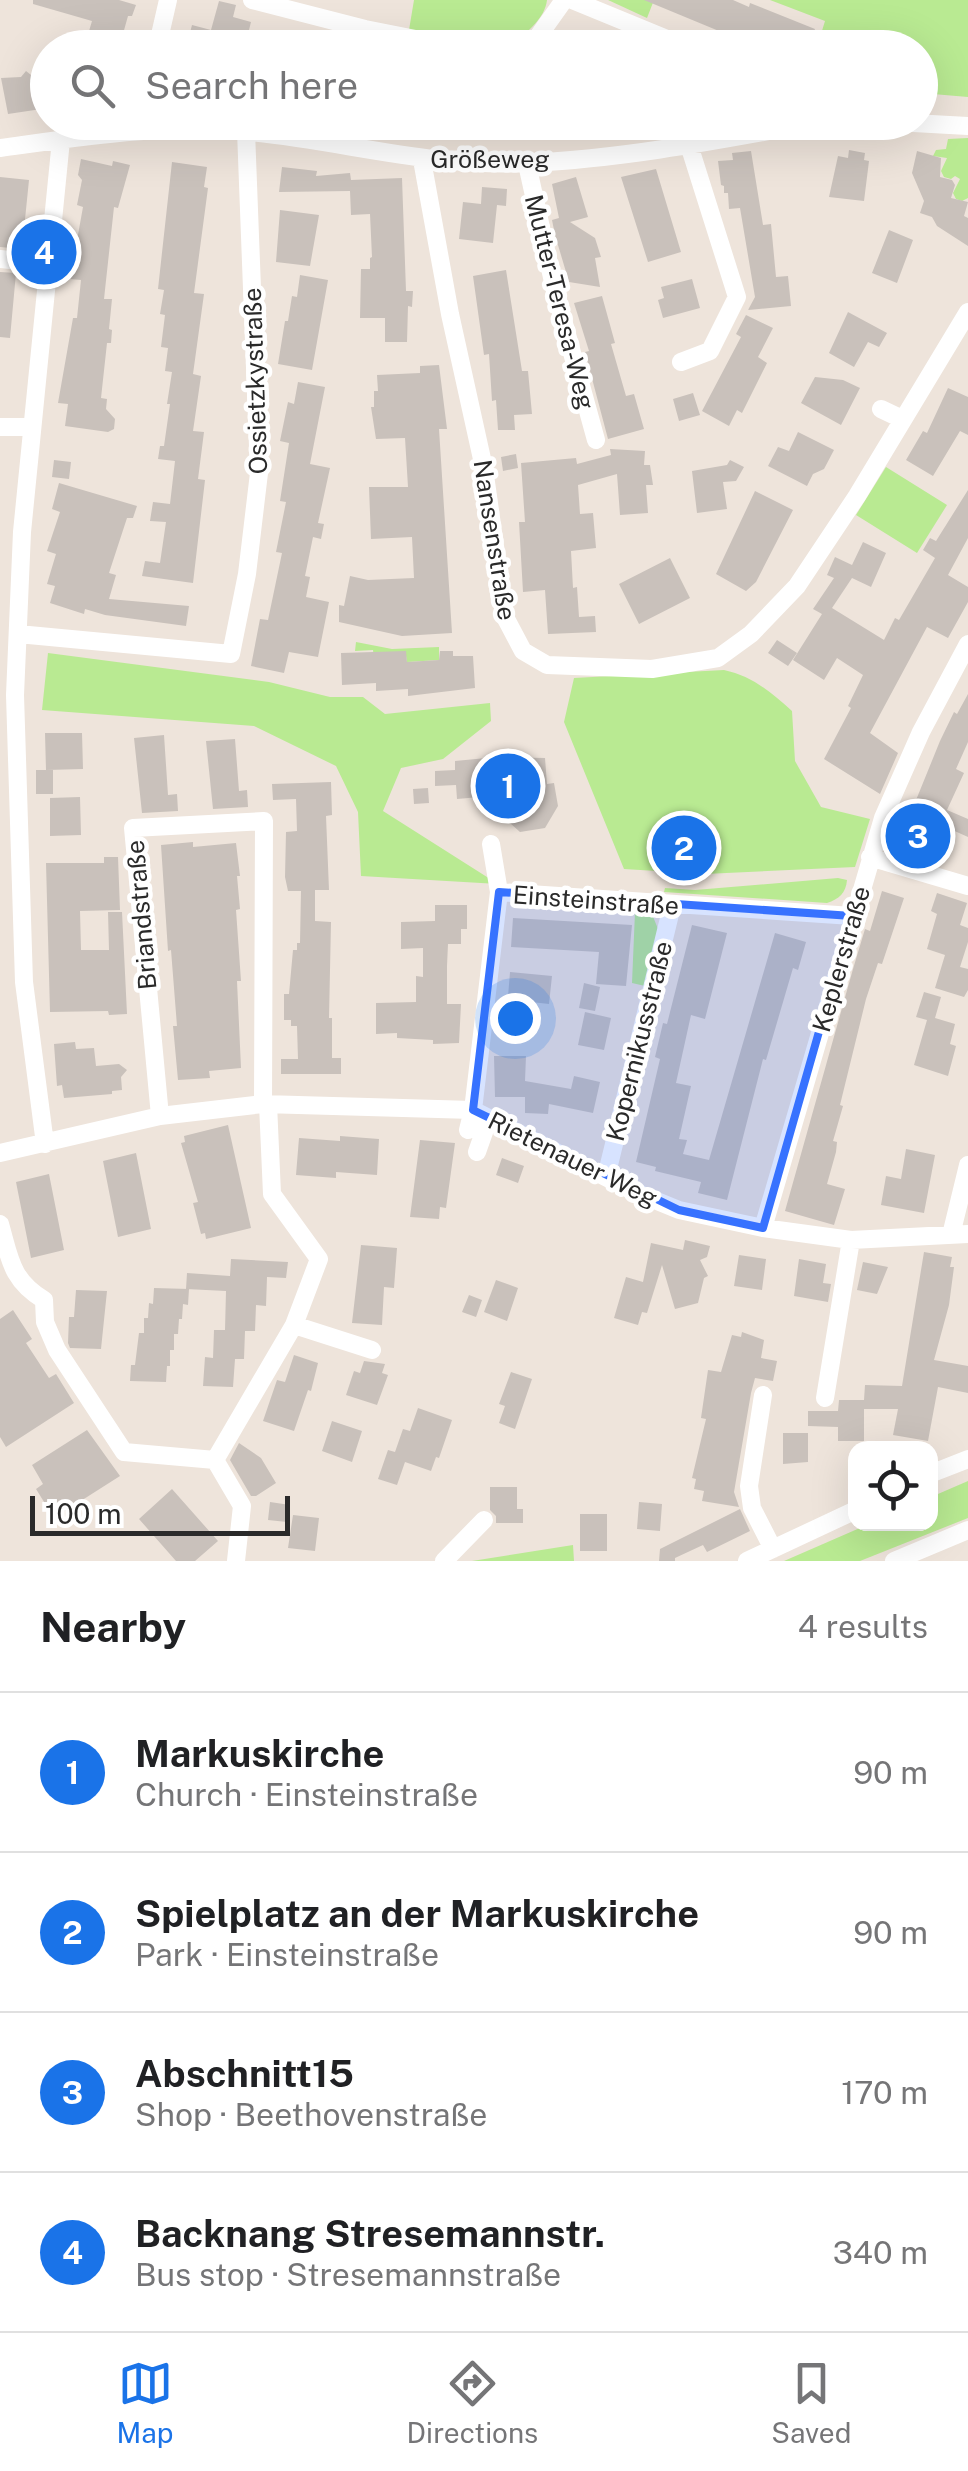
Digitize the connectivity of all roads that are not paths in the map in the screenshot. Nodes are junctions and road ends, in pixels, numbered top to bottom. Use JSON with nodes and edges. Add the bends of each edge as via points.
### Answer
{"nodes":[{"id":1,"x":168,"y":0,"type":"edge"},
{"id":2,"x":252,"y":0,"type":"edge"},
{"id":3,"x":564,"y":0,"type":"edge"},
{"id":4,"x":572,"y":0,"type":"edge"},
{"id":5,"x":161,"y":30,"type":"edge"},
{"id":6,"x":370,"y":30,"type":"edge"},
{"id":7,"x":543,"y":30,"type":"edge"},
{"id":8,"x":644,"y":30,"type":"edge"},
{"id":9,"x":938,"y":124,"type":"edge"},
{"id":10,"x":968,"y":126,"type":"edge"},
{"id":11,"x":61,"y":140,"type":"joint"},
{"id":12,"x":246,"y":140,"type":"edge"},
{"id":13,"x":301,"y":140,"type":"edge"},
{"id":14,"x":717,"y":140,"type":"edge"},
{"id":15,"x":689,"y":145,"type":"junction"},
{"id":16,"x":0,"y":148,"type":"edge"},
{"id":17,"x":422,"y":160,"type":"junction"},
{"id":18,"x":526,"y":164,"type":"junction"},
{"id":19,"x":0,"y":260,"type":"edge"},
{"id":20,"x":48,"y":264,"type":"junction"},
{"id":21,"x":968,"y":312,"type":"edge"},
{"id":22,"x":680,"y":362,"type":"dead end"},
{"id":23,"x":881,"y":409,"type":"dead end"},
{"id":24,"x":902,"y":420,"type":"junction"},
{"id":25,"x":0,"y":426,"type":"edge"},
{"id":26,"x":30,"y":427,"type":"junction"},
{"id":27,"x":596,"y":440,"type":"dead end"},
{"id":28,"x":18,"y":634,"type":"junction"},
{"id":29,"x":968,"y":644,"type":"edge"},
{"id":30,"x":491,"y":844,"type":"dead end"},
{"id":31,"x":870,"y":857,"type":"junction"},
{"id":32,"x":968,"y":886,"type":"edge"},
{"id":33,"x":499,"y":892,"type":"junction"},
{"id":34,"x":672,"y":906,"type":"junction"},
{"id":35,"x":852,"y":916,"type":"junction"},
{"id":36,"x":265,"y":1104,"type":"junction"},
{"id":37,"x":160,"y":1116,"type":"junction"},
{"id":38,"x":490,"y":1123,"type":"junction"},
{"id":39,"x":468,"y":1130,"type":"dead end"},
{"id":40,"x":46,"y":1144,"type":"junction"},
{"id":41,"x":478,"y":1152,"type":"dead end"},
{"id":42,"x":0,"y":1154,"type":"edge"},
{"id":43,"x":968,"y":1165,"type":"edge"},
{"id":44,"x":606,"y":1177,"type":"junction"},
{"id":45,"x":0,"y":1224,"type":"edge"},
{"id":46,"x":763,"y":1228,"type":"junction"},
{"id":47,"x":959,"y":1234,"type":"edge"},
{"id":48,"x":851,"y":1240,"type":"junction"},
{"id":49,"x":294,"y":1325,"type":"junction"},
{"id":50,"x":372,"y":1350,"type":"dead end"},
{"id":51,"x":764,"y":1395,"type":"dead end"},
{"id":52,"x":826,"y":1398,"type":"dead end"},
{"id":53,"x":968,"y":1459,"type":"edge"},
{"id":54,"x":215,"y":1460,"type":"junction"},
{"id":55,"x":938,"y":1471,"type":"edge"},
{"id":56,"x":848,"y":1514,"type":"edge"},
{"id":57,"x":484,"y":1520,"type":"dead end"},
{"id":58,"x":968,"y":1530,"type":"edge"},
{"id":59,"x":773,"y":1548,"type":"junction"},
{"id":60,"x":236,"y":1561,"type":"edge"},
{"id":61,"x":444,"y":1561,"type":"edge"},
{"id":62,"x":747,"y":1561,"type":"edge"},
{"id":63,"x":894,"y":1561,"type":"edge"}],
"edges":[{"from":1,"to":5,"type":"street"},
{"from":2,"to":6,"type":"street"},
{"from":3,"to":7,"type":"street"},
{"from":4,"to":8,"type":"street"},
{"from":9,"to":10,"type":"street"},
{"from":11,"to":16,"type":"street","name":"Größeweg"},
{"from":11,"to":20,"type":"street"},
{"from":12,"to":28,"type":"street","name":"Ossietzkystraße","via":[[260,474],[231,654]]},
{"from":13,"to":17,"type":"street","name":"Größeweg"},
{"from":14,"to":15,"type":"street","name":"Größeweg"},
{"from":15,"to":18,"type":"street","name":"Größeweg"},
{"from":15,"to":22,"type":"street","via":[[737,298],[710,351]]},
{"from":17,"to":18,"type":"street","name":"Größeweg"},
{"from":17,"to":24,"type":"street","name":"Nansenstraße","via":[[484,468],[505,617],[523,651],[538,662],[652,669],[718,658],[752,634],[797,586]]},
{"from":18,"to":27,"type":"street","name":"Mutter-Teresa-Weg"},
{"from":19,"to":20,"type":"street"},
{"from":20,"to":26,"type":"street"},
{"from":21,"to":24,"type":"street","name":"Nansenstraße"},
{"from":23,"to":24,"type":"street"},
{"from":25,"to":26,"type":"street"},
{"from":26,"to":28,"type":"street"},
{"from":28,"to":40,"type":"street","via":[[24,982]]},
{"from":29,"to":31,"type":"street","name":"Keplerstraße","via":[[920,732]]},
{"from":30,"to":33,"type":"street"},
{"from":31,"to":32,"type":"street"},
{"from":31,"to":35,"type":"street","name":"Keplerstraße"},
{"from":33,"to":34,"type":"street","name":"Einsteinstraße"},
{"from":33,"to":38,"type":"street","name":"Einsteinstraße","via":[[486,974]]},
{"from":34,"to":35,"type":"street","name":"Einsteinstraße"},
{"from":34,"to":44,"type":"street","name":"Kopernikusstraße"},
{"from":35,"to":46,"type":"street","name":"Keplerstraße"},
{"from":36,"to":37,"type":"street","name":"Rietenauer Weg"},
{"from":36,"to":37,"type":"street","name":"Briandstraße","via":[[264,821],[134,828]]},
{"from":36,"to":38,"type":"street","name":"Rietenauer Weg"},
{"from":36,"to":49,"type":"street","via":[[272,1194],[319,1258]]},
{"from":37,"to":40,"type":"street","name":"Rietenauer Weg"},
{"from":38,"to":39,"type":"street"},
{"from":38,"to":41,"type":"street"},
{"from":38,"to":44,"type":"street","name":"Rietenauer Weg"},
{"from":40,"to":42,"type":"street","name":"Rietenauer Weg"},
{"from":43,"to":47,"type":"street"},
{"from":44,"to":46,"type":"street","name":"Rietenauer Weg","via":[[679,1210]]},
{"from":45,"to":54,"type":"street","via":[[14,1273],[44,1300],[57,1350],[124,1452]]},
{"from":46,"to":48,"type":"street","name":"Rietenauer Weg"},
{"from":47,"to":48,"type":"street","name":"Rietenauer Weg"},
{"from":48,"to":52,"type":"street"},
{"from":49,"to":50,"type":"street"},
{"from":49,"to":54,"type":"street"},
{"from":51,"to":59,"type":"street","via":[[749,1486],[752,1508]]},
{"from":53,"to":55,"type":"street"},
{"from":54,"to":60,"type":"street","via":[[242,1506]]},
{"from":56,"to":59,"type":"street"},
{"from":57,"to":61,"type":"street"},
{"from":58,"to":63,"type":"street"},
{"from":59,"to":62,"type":"street"}]}
